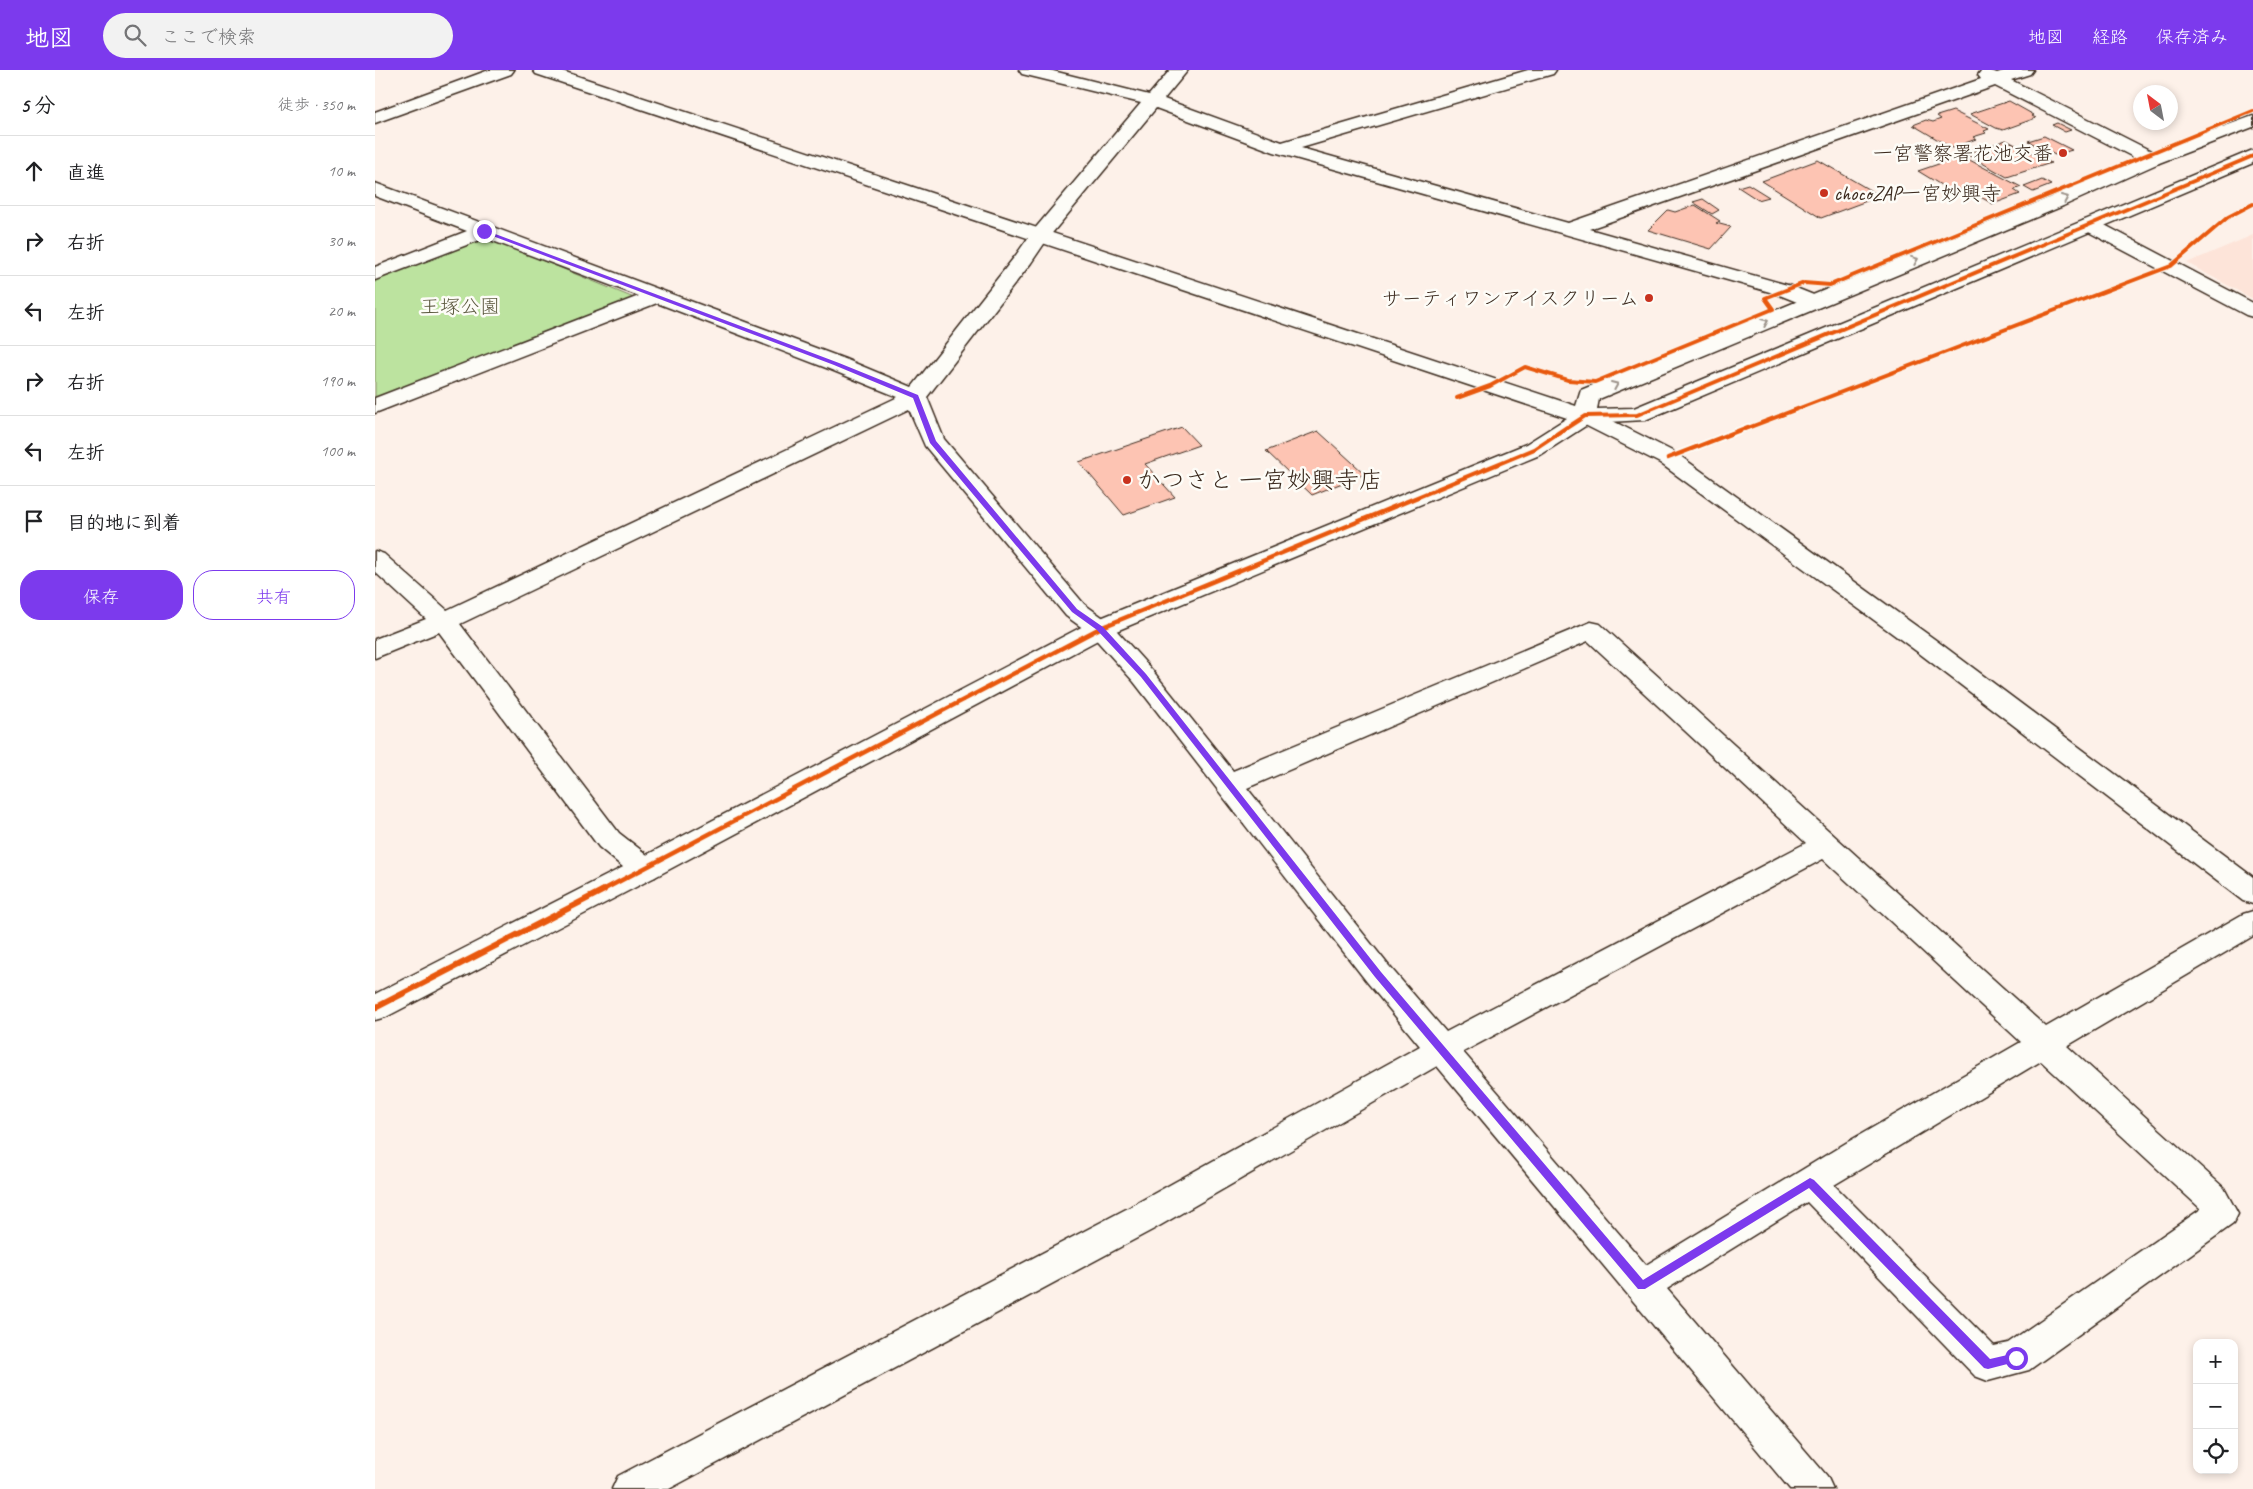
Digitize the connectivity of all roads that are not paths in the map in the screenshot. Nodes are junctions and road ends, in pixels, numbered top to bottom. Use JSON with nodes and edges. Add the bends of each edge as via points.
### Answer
{"nodes":[{"id":1,"x":505,"y":70,"type":"edge"},
{"id":2,"x":542,"y":70,"type":"edge"},
{"id":3,"x":1028,"y":70,"type":"edge"},
{"id":4,"x":1179,"y":70,"type":"edge"},
{"id":5,"x":1547,"y":70,"type":"edge"},
{"id":6,"x":1977,"y":70,"type":"edge"},
{"id":7,"x":2024,"y":70,"type":"edge"},
{"id":8,"x":1997,"y":80,"type":"junction"},
{"id":9,"x":1153,"y":101,"type":"junction"},
{"id":10,"x":375,"y":118,"type":"edge"},
{"id":11,"x":2253,"y":121,"type":"edge"},
{"id":12,"x":1281,"y":148,"type":"junction"},
{"id":13,"x":2253,"y":156,"type":"edge"},
{"id":14,"x":2152,"y":159,"type":"junction"},
{"id":15,"x":375,"y":189,"type":"edge"},
{"id":16,"x":2090,"y":225,"type":"junction"},
{"id":17,"x":1569,"y":229,"type":"junction"},
{"id":18,"x":484,"y":231,"type":"junction"},
{"id":19,"x":1040,"y":234,"type":"junction"},
{"id":20,"x":375,"y":274,"type":"edge"},
{"id":21,"x":657,"y":296,"type":"junction"},
{"id":22,"x":1814,"y":302,"type":"junction"},
{"id":23,"x":2253,"y":311,"type":"edge"},
{"id":24,"x":916,"y":397,"type":"junction"},
{"id":25,"x":375,"y":406,"type":"edge"},
{"id":26,"x":1585,"y":416,"type":"junction"},
{"id":27,"x":375,"y":559,"type":"edge"},
{"id":28,"x":444,"y":621,"type":"junction"},
{"id":29,"x":1100,"y":628,"type":"junction"},
{"id":30,"x":375,"y":649,"type":"edge"},
{"id":31,"x":1229,"y":784,"type":"junction"},
{"id":32,"x":1826,"y":845,"type":"junction"},
{"id":33,"x":645,"y":869,"type":"junction"},
{"id":34,"x":2253,"y":892,"type":"edge"},
{"id":35,"x":2253,"y":922,"type":"edge"},
{"id":36,"x":375,"y":1008,"type":"edge"},
{"id":37,"x":2044,"y":1045,"type":"junction"},
{"id":38,"x":1441,"y":1049,"type":"junction"},
{"id":39,"x":1810,"y":1183,"type":"junction"},
{"id":40,"x":1642,"y":1286,"type":"junction"},
{"id":41,"x":631,"y":1489,"type":"edge"},
{"id":42,"x":1814,"y":1489,"type":"edge"}],
"edges":[{"from":1,"to":10,"type":"street"},
{"from":2,"to":19,"type":"street"},
{"from":3,"to":9,"type":"street"},
{"from":4,"to":9,"type":"street"},
{"from":5,"to":12,"type":"street"},
{"from":6,"to":8,"type":"street"},
{"from":7,"to":8,"type":"street"},
{"from":8,"to":14,"type":"street"},
{"from":8,"to":17,"type":"street"},
{"from":9,"to":12,"type":"street"},
{"from":9,"to":19,"type":"street"},
{"from":11,"to":14,"type":"street"},
{"from":12,"to":17,"type":"street"},
{"from":13,"to":16,"type":"street"},
{"from":22,"to":14,"type":"street","one_way":true},
{"from":15,"to":18,"type":"street"},
{"from":16,"to":23,"type":"street"},
{"from":16,"to":26,"type":"street","via":[[1637,416]]},
{"from":17,"to":22,"type":"street","via":[[1784,290]]},
{"from":18,"to":20,"type":"street"},
{"from":18,"to":21,"type":"street"},
{"from":19,"to":24,"type":"street"},
{"from":19,"to":26,"type":"street"},
{"from":21,"to":24,"type":"street"},
{"from":21,"to":25,"type":"street"},
{"from":26,"to":22,"type":"street","one_way":true,"via":[[1589,395]]},
{"from":24,"to":28,"type":"street"},
{"from":24,"to":29,"type":"street","via":[[933,441],[1075,610]]},
{"from":26,"to":29,"type":"street","via":[[1534,450]]},
{"from":26,"to":34,"type":"street","via":[[1668,458],[1928,647]]},
{"from":27,"to":28,"type":"street"},
{"from":28,"to":30,"type":"street"},
{"from":28,"to":33,"type":"street","via":[[609,840]]},
{"from":29,"to":31,"type":"street","via":[[1143,676]]},
{"from":29,"to":33,"type":"street"},
{"from":31,"to":32,"type":"street","via":[[1591,630]]},
{"from":31,"to":38,"type":"street"},
{"from":32,"to":37,"type":"street"},
{"from":32,"to":38,"type":"street"},
{"from":33,"to":36,"type":"street"},
{"from":35,"to":37,"type":"street"},
{"from":37,"to":39,"type":"street"},
{"from":37,"to":39,"type":"street","via":[[2212,1198],[2221,1214],[2016,1358],[1988,1364]]},
{"from":38,"to":40,"type":"street"},
{"from":38,"to":41,"type":"street","via":[[1133,1223]]},
{"from":39,"to":40,"type":"street"},
{"from":40,"to":42,"type":"street"}]}
